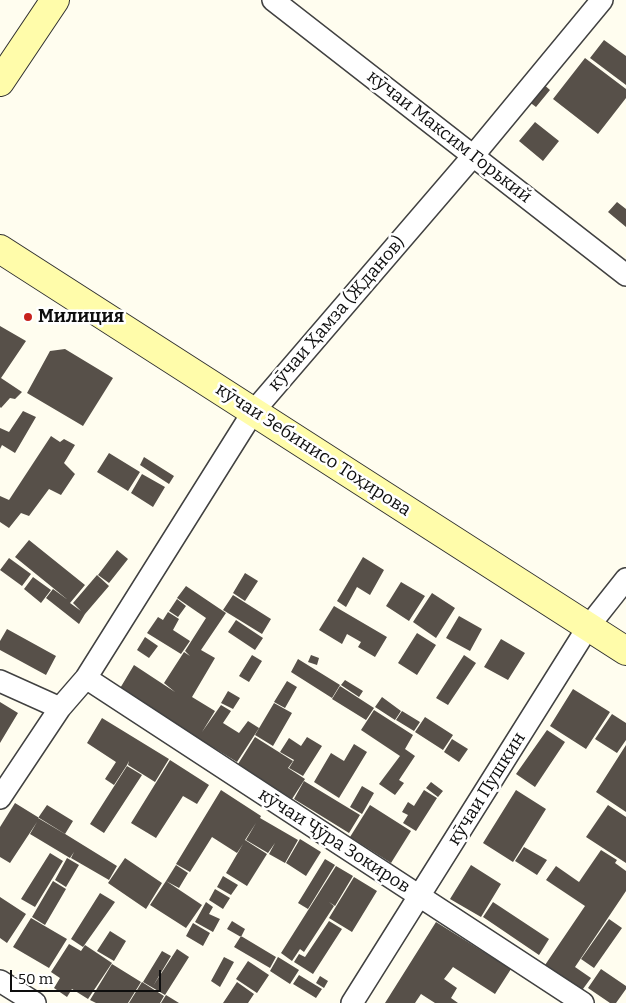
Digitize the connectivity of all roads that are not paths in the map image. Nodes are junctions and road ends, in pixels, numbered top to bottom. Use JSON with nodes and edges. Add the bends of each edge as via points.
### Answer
{"nodes":[{"id":1,"x":54,"y":0,"type":"edge"},
{"id":2,"x":273,"y":0,"type":"edge"},
{"id":3,"x":602,"y":0,"type":"edge"},
{"id":4,"x":0,"y":82,"type":"edge"},
{"id":5,"x":473,"y":156,"type":"junction"},
{"id":6,"x":0,"y":249,"type":"edge"},
{"id":7,"x":626,"y":274,"type":"edge"},
{"id":8,"x":252,"y":412,"type":"junction"},
{"id":9,"x":626,"y":579,"type":"edge"},
{"id":10,"x":588,"y":627,"type":"junction"},
{"id":11,"x":626,"y":651,"type":"edge"},
{"id":12,"x":86,"y":678,"type":"junction"},
{"id":13,"x":0,"y":681,"type":"edge"},
{"id":14,"x":60,"y":708,"type":"junction"},
{"id":15,"x":0,"y":798,"type":"edge"},
{"id":16,"x":419,"y":897,"type":"junction"},
{"id":17,"x":0,"y":981,"type":"edge"},
{"id":18,"x":35,"y":1003,"type":"edge"},
{"id":19,"x":352,"y":1003,"type":"edge"},
{"id":20,"x":583,"y":1003,"type":"edge"}],
"edges":[{"from":1,"to":4,"type":"main road"},
{"from":2,"to":5,"type":"street","name":"кӯчаи Максим Горький"},
{"from":3,"to":5,"type":"street","name":"кӯчаи Ҳамза (Жданов)"},
{"from":5,"to":7,"type":"street","name":"кӯчаи Максим Горький"},
{"from":5,"to":8,"type":"street","name":"кӯчаи Ҳамза (Жданов)"},
{"from":6,"to":8,"type":"main road","name":"кӯчаи Зебинисо Тоҳирова"},
{"from":8,"to":10,"type":"main road","name":"кӯчаи Зебинисо Тоҳирова"},
{"from":8,"to":12,"type":"street","name":"кӯчаи Ҳамза (Жданов)"},
{"from":9,"to":10,"type":"street","name":"кӯчаи Пушкин"},
{"from":10,"to":11,"type":"main road","name":"кӯчаи Зебинисо Тоҳирова"},
{"from":10,"to":16,"type":"street","name":"кӯчаи Пушкин"},
{"from":12,"to":14,"type":"street","name":"кӯчаи Ҳамза (Жданов)"},
{"from":12,"to":16,"type":"street","name":"кӯчаи Ҷӯра Зокиров"},
{"from":13,"to":14,"type":"street"},
{"from":14,"to":15,"type":"street","name":"кӯчаи Ҳамза (Жданов)"},
{"from":16,"to":19,"type":"street","name":"кӯчаи Пушкин"},
{"from":16,"to":20,"type":"street","name":"кӯчаи Ҷӯра Зокиров"},
{"from":17,"to":18,"type":"street"}]}
